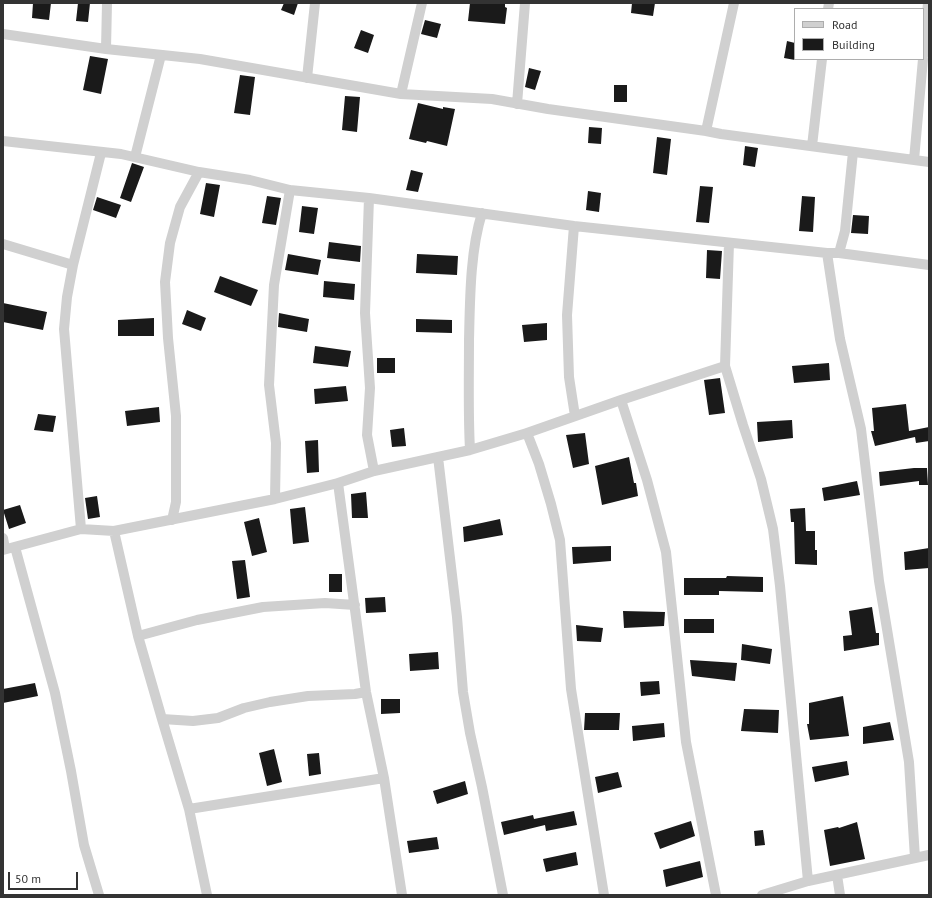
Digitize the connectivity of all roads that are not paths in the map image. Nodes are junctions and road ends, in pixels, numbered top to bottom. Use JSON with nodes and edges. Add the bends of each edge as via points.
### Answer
{"nodes":[{"id":1,"x":107,"y":3,"type":"edge"},
{"id":2,"x":315,"y":3,"type":"edge"},
{"id":3,"x":422,"y":3,"type":"edge"},
{"id":4,"x":525,"y":3,"type":"edge"},
{"id":5,"x":734,"y":3,"type":"edge"},
{"id":6,"x":928,"y":3,"type":"edge"},
{"id":7,"x":3,"y":34,"type":"edge"},
{"id":8,"x":924,"y":45,"type":"edge"},
{"id":9,"x":106,"y":49,"type":"junction"},
{"id":10,"x":160,"y":55,"type":"junction"},
{"id":11,"x":822,"y":60,"type":"edge"},
{"id":12,"x":923,"y":60,"type":"edge"},
{"id":13,"x":308,"y":78,"type":"junction"},
{"id":14,"x":401,"y":94,"type":"junction"},
{"id":15,"x":517,"y":104,"type":"junction"},
{"id":16,"x":706,"y":131,"type":"junction"},
{"id":17,"x":3,"y":141,"type":"edge"},
{"id":18,"x":812,"y":146,"type":"junction"},
{"id":19,"x":853,"y":152,"type":"junction"},
{"id":20,"x":101,"y":153,"type":"junction"},
{"id":21,"x":135,"y":158,"type":"junction"},
{"id":22,"x":914,"y":160,"type":"junction"},
{"id":23,"x":929,"y":162,"type":"edge"},
{"id":24,"x":199,"y":172,"type":"junction"},
{"id":25,"x":290,"y":190,"type":"junction"},
{"id":26,"x":369,"y":198,"type":"junction"},
{"id":27,"x":482,"y":213,"type":"junction"},
{"id":28,"x":574,"y":226,"type":"junction"},
{"id":29,"x":729,"y":243,"type":"junction"},
{"id":30,"x":3,"y":244,"type":"edge"},
{"id":31,"x":827,"y":253,"type":"junction"},
{"id":32,"x":839,"y":253,"type":"junction"},
{"id":33,"x":73,"y":265,"type":"junction"},
{"id":34,"x":929,"y":265,"type":"edge"},
{"id":35,"x":725,"y":366,"type":"junction"},
{"id":36,"x":621,"y":400,"type":"junction"},
{"id":37,"x":575,"y":416,"type":"junction"},
{"id":38,"x":527,"y":433,"type":"junction"},
{"id":39,"x":470,"y":450,"type":"junction"},
{"id":40,"x":438,"y":457,"type":"junction"},
{"id":41,"x":374,"y":471,"type":"junction"},
{"id":42,"x":338,"y":483,"type":"junction"},
{"id":43,"x":275,"y":499,"type":"junction"},
{"id":44,"x":172,"y":520,"type":"junction"},
{"id":45,"x":81,"y":529,"type":"junction"},
{"id":46,"x":114,"y":531,"type":"junction"},
{"id":47,"x":3,"y":538,"type":"edge"},
{"id":48,"x":8,"y":549,"type":"edge"},
{"id":49,"x":355,"y":605,"type":"junction"},
{"id":50,"x":138,"y":636,"type":"junction"},
{"id":51,"x":366,"y":692,"type":"junction"},
{"id":52,"x":162,"y":719,"type":"junction"},
{"id":53,"x":384,"y":778,"type":"junction"},
{"id":54,"x":189,"y":808,"type":"junction"},
{"id":55,"x":929,"y":855,"type":"edge"},
{"id":56,"x":915,"y":858,"type":"junction"},
{"id":57,"x":837,"y":875,"type":"junction"},
{"id":58,"x":808,"y":881,"type":"junction"},
{"id":59,"x":99,"y":895,"type":"edge"},
{"id":60,"x":207,"y":895,"type":"edge"},
{"id":61,"x":402,"y":895,"type":"edge"},
{"id":62,"x":503,"y":895,"type":"edge"},
{"id":63,"x":604,"y":895,"type":"edge"},
{"id":64,"x":716,"y":895,"type":"edge"},
{"id":65,"x":762,"y":895,"type":"edge"},
{"id":66,"x":840,"y":895,"type":"edge"}],
"edges":[{"from":1,"to":9,"type":"street"},
{"from":2,"to":13,"type":"street"},
{"from":3,"to":14,"type":"street"},
{"from":4,"to":15,"type":"street"},
{"from":5,"to":16,"type":"street"},
{"from":6,"to":8,"type":"street"},
{"from":7,"to":9,"type":"street"},
{"from":9,"to":10,"type":"street"},
{"from":10,"to":13,"type":"street","via":[[200,59]]},
{"from":10,"to":21,"type":"street"},
{"from":11,"to":18,"type":"street"},
{"from":12,"to":22,"type":"street"},
{"from":13,"to":14,"type":"street"},
{"from":14,"to":15,"type":"street","via":[[492,99]]},
{"from":15,"to":16,"type":"street"},
{"from":16,"to":18,"type":"street"},
{"from":17,"to":20,"type":"street"},
{"from":18,"to":19,"type":"street"},
{"from":19,"to":22,"type":"street"},
{"from":19,"to":32,"type":"street","via":[[844,238]]},
{"from":20,"to":21,"type":"street"},
{"from":20,"to":33,"type":"street"},
{"from":21,"to":24,"type":"street"},
{"from":22,"to":23,"type":"street"},
{"from":24,"to":25,"type":"street","via":[[250,180]]},
{"from":24,"to":44,"type":"street","via":[[180,207],[170,243],[165,282],[176,416],[176,502]]},
{"from":25,"to":26,"type":"street"},
{"from":25,"to":43,"type":"street","via":[[274,285],[269,385],[276,443]]},
{"from":26,"to":27,"type":"street"},
{"from":26,"to":41,"type":"street","via":[[365,313],[370,388],[367,435]]},
{"from":27,"to":28,"type":"street"},
{"from":27,"to":39,"type":"street","via":[[476,233],[470,308]]},
{"from":28,"to":29,"type":"street"},
{"from":28,"to":37,"type":"street","via":[[567,315],[569,377]]},
{"from":29,"to":31,"type":"street"},
{"from":29,"to":35,"type":"street"},
{"from":30,"to":33,"type":"street"},
{"from":31,"to":32,"type":"street"},
{"from":31,"to":56,"type":"street","via":[[840,339],[861,429],[879,581],[909,762]]},
{"from":32,"to":34,"type":"street"},
{"from":33,"to":45,"type":"street","via":[[64,329]]},
{"from":35,"to":36,"type":"street"},
{"from":35,"to":58,"type":"street","via":[[761,479],[773,529]]},
{"from":36,"to":37,"type":"street"},
{"from":36,"to":64,"type":"street","via":[[647,480],[666,552],[686,742]]},
{"from":37,"to":38,"type":"street"},
{"from":38,"to":39,"type":"street"},
{"from":38,"to":63,"type":"street","via":[[549,497],[560,540],[571,689]]},
{"from":39,"to":40,"type":"street"},
{"from":40,"to":41,"type":"street"},
{"from":40,"to":62,"type":"street","via":[[468,720]]},
{"from":41,"to":42,"type":"street"},
{"from":42,"to":43,"type":"street"},
{"from":42,"to":49,"type":"street"},
{"from":43,"to":44,"type":"street"},
{"from":44,"to":46,"type":"street"},
{"from":45,"to":46,"type":"street"},
{"from":45,"to":48,"type":"street"},
{"from":46,"to":50,"type":"street"},
{"from":47,"to":48,"type":"street"},
{"from":48,"to":59,"type":"street","via":[[55,693],[84,845]]},
{"from":49,"to":50,"type":"street","via":[[325,603],[263,607],[198,620]]},
{"from":49,"to":51,"type":"street"},
{"from":50,"to":52,"type":"street"},
{"from":51,"to":52,"type":"street","via":[[308,696],[270,702],[218,718],[193,721]]},
{"from":51,"to":53,"type":"street"},
{"from":52,"to":54,"type":"street"},
{"from":53,"to":54,"type":"street"},
{"from":53,"to":61,"type":"street"},
{"from":54,"to":60,"type":"street"},
{"from":55,"to":56,"type":"street"},
{"from":56,"to":57,"type":"street"},
{"from":57,"to":58,"type":"street"},
{"from":57,"to":66,"type":"street"},
{"from":58,"to":65,"type":"street"}]}
